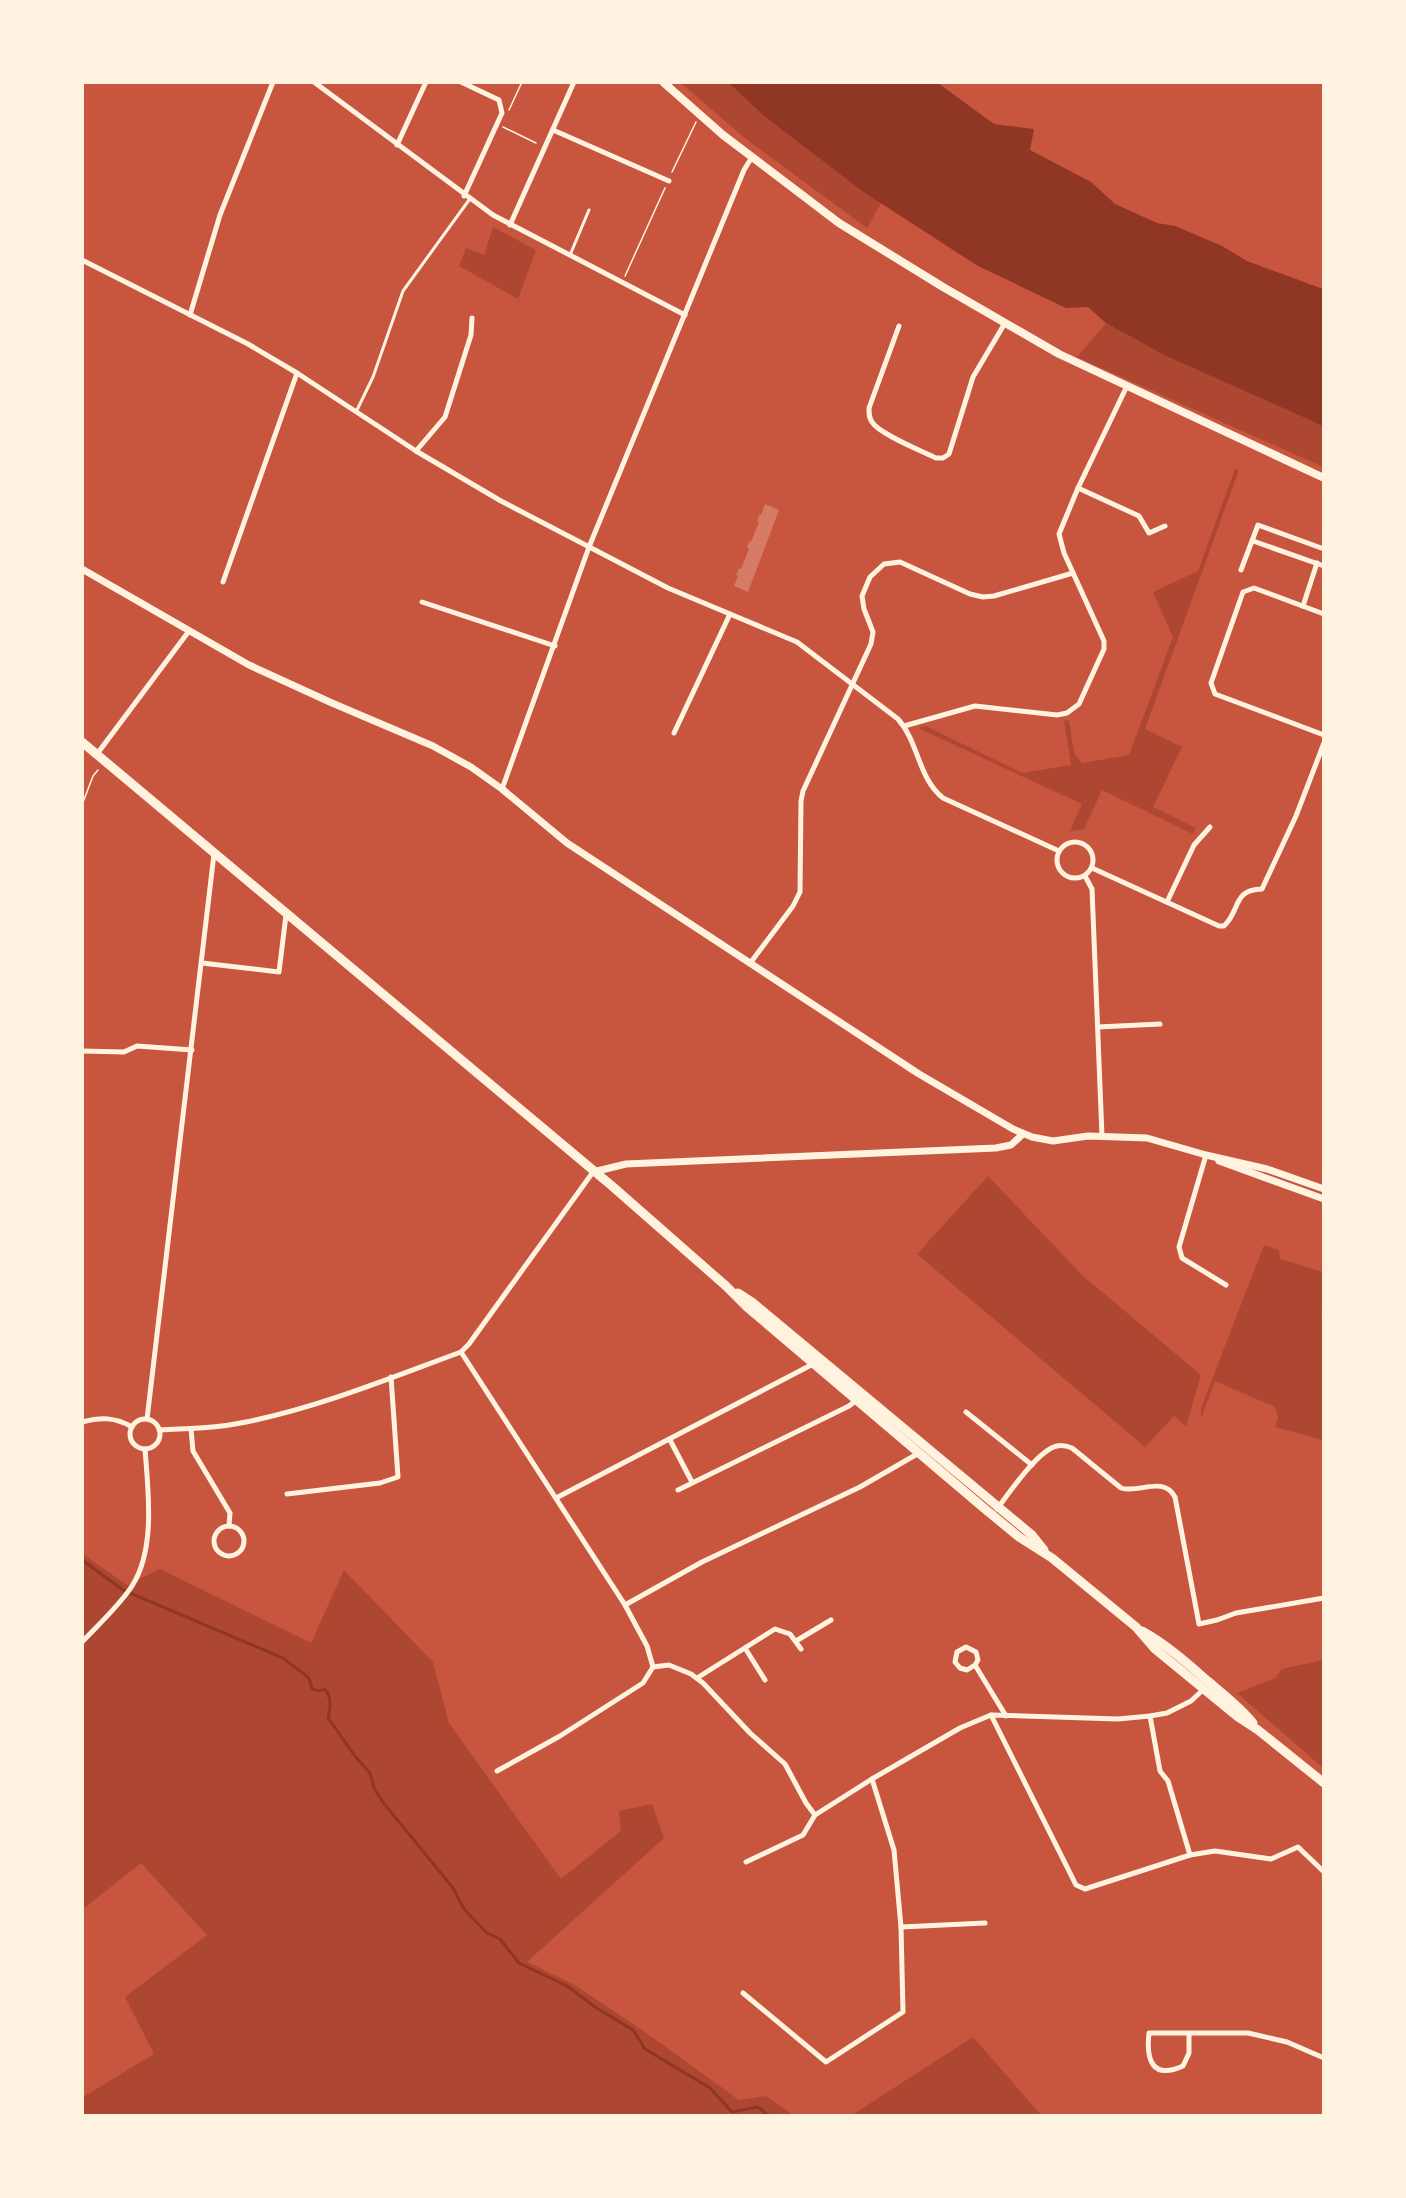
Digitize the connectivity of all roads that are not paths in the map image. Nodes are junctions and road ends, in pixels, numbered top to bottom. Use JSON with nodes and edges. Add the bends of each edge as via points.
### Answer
{"nodes":[{"id":1,"x":273,"y":82,"type":"edge"},
{"id":2,"x":314,"y":82,"type":"edge"},
{"id":3,"x":426,"y":82,"type":"edge"},
{"id":4,"x":461,"y":82,"type":"edge"},
{"id":5,"x":574,"y":82,"type":"edge"},
{"id":6,"x":663,"y":82,"type":"edge"},
{"id":7,"x":553,"y":130,"type":"junction"},
{"id":8,"x":397,"y":145,"type":"junction"},
{"id":9,"x":752,"y":157,"type":"junction"},
{"id":10,"x":669,"y":181,"type":"road end"},
{"id":11,"x":467,"y":198,"type":"junction"},
{"id":12,"x":590,"y":210,"type":"dead end"},
{"id":13,"x":510,"y":225,"type":"junction"},
{"id":14,"x":570,"y":255,"type":"junction"},
{"id":15,"x":82,"y":260,"type":"edge"},
{"id":16,"x":190,"y":315,"type":"junction"},
{"id":17,"x":685,"y":315,"type":"junction"},
{"id":18,"x":472,"y":318,"type":"dead end"},
{"id":19,"x":1005,"y":323,"type":"junction"},
{"id":20,"x":898,"y":326,"type":"dead end"},
{"id":21,"x":297,"y":373,"type":"junction"},
{"id":22,"x":1127,"y":386,"type":"junction"},
{"id":23,"x":356,"y":412,"type":"junction"},
{"id":24,"x":416,"y":451,"type":"junction"},
{"id":25,"x":1323,"y":478,"type":"edge"},
{"id":26,"x":1078,"y":488,"type":"junction"},
{"id":27,"x":1165,"y":525,"type":"dead end"},
{"id":28,"x":1253,"y":541,"type":"junction"},
{"id":29,"x":589,"y":547,"type":"junction"},
{"id":30,"x":1323,"y":549,"type":"edge"},
{"id":31,"x":1317,"y":563,"type":"junction"},
{"id":32,"x":1323,"y":566,"type":"edge"},
{"id":33,"x":82,"y":569,"type":"edge"},
{"id":34,"x":1241,"y":570,"type":"dead end"},
{"id":35,"x":1073,"y":573,"type":"junction"},
{"id":36,"x":224,"y":582,"type":"dead end"},
{"id":37,"x":422,"y":602,"type":"dead end"},
{"id":38,"x":1303,"y":606,"type":"junction"},
{"id":39,"x":730,"y":614,"type":"junction"},
{"id":40,"x":1323,"y":614,"type":"edge"},
{"id":41,"x":189,"y":631,"type":"junction"},
{"id":42,"x":555,"y":646,"type":"junction"},
{"id":43,"x":852,"y":683,"type":"junction"},
{"id":44,"x":904,"y":726,"type":"junction"},
{"id":45,"x":674,"y":734,"type":"dead end"},
{"id":46,"x":1323,"y":735,"type":"edge"},
{"id":47,"x":82,"y":742,"type":"edge"},
{"id":48,"x":1323,"y":743,"type":"edge"},
{"id":49,"x":101,"y":758,"type":"junction"},
{"id":50,"x":502,"y":789,"type":"junction"},
{"id":51,"x":1210,"y":828,"type":"dead end"},
{"id":52,"x":1059,"y":851,"type":"junction"},
{"id":53,"x":214,"y":854,"type":"junction"},
{"id":54,"x":1092,"y":868,"type":"junction"},
{"id":55,"x":1085,"y":876,"type":"junction"},
{"id":56,"x":1167,"y":902,"type":"junction"},
{"id":57,"x":286,"y":915,"type":"junction"},
{"id":58,"x":752,"y":962,"type":"junction"},
{"id":59,"x":202,"y":963,"type":"junction"},
{"id":60,"x":1160,"y":1024,"type":"dead end"},
{"id":61,"x":1098,"y":1027,"type":"junction"},
{"id":62,"x":192,"y":1050,"type":"junction"},
{"id":63,"x":82,"y":1051,"type":"edge"},
{"id":64,"x":1023,"y":1134,"type":"junction"},
{"id":65,"x":1102,"y":1136,"type":"junction"},
{"id":66,"x":1206,"y":1155,"type":"junction"},
{"id":67,"x":593,"y":1172,"type":"junction"},
{"id":68,"x":1323,"y":1189,"type":"edge"},
{"id":69,"x":1323,"y":1199,"type":"edge"},
{"id":70,"x":1226,"y":1285,"type":"dead end"},
{"id":71,"x":460,"y":1352,"type":"junction"},
{"id":72,"x":817,"y":1361,"type":"junction"},
{"id":73,"x":391,"y":1377,"type":"junction"},
{"id":74,"x":860,"y":1397,"type":"junction"},
{"id":75,"x":966,"y":1412,"type":"dead end"},
{"id":76,"x":147,"y":1419,"type":"junction"},
{"id":77,"x":82,"y":1422,"type":"edge"},
{"id":78,"x":132,"y":1427,"type":"junction"},
{"id":79,"x":192,"y":1429,"type":"junction"},
{"id":80,"x":159,"y":1430,"type":"junction"},
{"id":81,"x":670,"y":1440,"type":"junction"},
{"id":82,"x":145,"y":1449,"type":"junction"},
{"id":83,"x":922,"y":1449,"type":"junction"},
{"id":84,"x":1032,"y":1465,"type":"junction"},
{"id":85,"x":692,"y":1482,"type":"junction"},
{"id":86,"x":678,"y":1490,"type":"dead end"},
{"id":87,"x":286,"y":1494,"type":"dead end"},
{"id":88,"x":556,"y":1498,"type":"junction"},
{"id":89,"x":995,"y":1511,"type":"junction"},
{"id":90,"x":229,"y":1526,"type":"junction"},
{"id":91,"x":1323,"y":1598,"type":"edge"},
{"id":92,"x":625,"y":1605,"type":"junction"},
{"id":93,"x":831,"y":1620,"type":"dead end"},
{"id":94,"x":796,"y":1641,"type":"junction"},
{"id":95,"x":82,"y":1642,"type":"edge"},
{"id":96,"x":745,"y":1648,"type":"junction"},
{"id":97,"x":801,"y":1649,"type":"dead end"},
{"id":98,"x":975,"y":1665,"type":"junction"},
{"id":99,"x":653,"y":1667,"type":"junction"},
{"id":100,"x":697,"y":1678,"type":"junction"},
{"id":101,"x":765,"y":1680,"type":"dead end"},
{"id":102,"x":1207,"y":1686,"type":"junction"},
{"id":103,"x":991,"y":1715,"type":"junction"},
{"id":104,"x":1006,"y":1716,"type":"junction"},
{"id":105,"x":1150,"y":1716,"type":"junction"},
{"id":106,"x":497,"y":1771,"type":"dead end"},
{"id":107,"x":872,"y":1779,"type":"junction"},
{"id":108,"x":1323,"y":1783,"type":"edge"},
{"id":109,"x":815,"y":1815,"type":"junction"},
{"id":110,"x":1190,"y":1856,"type":"junction"},
{"id":111,"x":746,"y":1862,"type":"dead end"},
{"id":112,"x":1323,"y":1871,"type":"edge"},
{"id":113,"x":985,"y":1923,"type":"dead end"},
{"id":114,"x":901,"y":1927,"type":"junction"},
{"id":115,"x":743,"y":1993,"type":"dead end"},
{"id":116,"x":1189,"y":2034,"type":"junction"},
{"id":117,"x":1323,"y":2058,"type":"edge"}],
"edges":[{"from":1,"to":16,"type":"street","via":[[219,215]]},
{"from":2,"to":8,"type":"street"},
{"from":3,"to":8,"type":"street"},
{"from":4,"to":11,"type":"street","via":[[499,100],[502,113]]},
{"from":5,"to":7,"type":"street"},
{"from":6,"to":9,"type":"main road"},
{"from":7,"to":10,"type":"street"},
{"from":7,"to":13,"type":"street"},
{"from":8,"to":11,"type":"street"},
{"from":9,"to":17,"type":"street"},
{"from":9,"to":19,"type":"main road","via":[[839,223]]},
{"from":11,"to":13,"type":"street"},
{"from":11,"to":23,"type":"lane","via":[[403,291],[373,377]]},
{"from":12,"to":14,"type":"lane"},
{"from":13,"to":14,"type":"street"},
{"from":14,"to":17,"type":"street"},
{"from":15,"to":16,"type":"street"},
{"from":16,"to":21,"type":"street"},
{"from":17,"to":29,"type":"street"},
{"from":18,"to":24,"type":"street","via":[[471,335],[445,417]]},
{"from":19,"to":20,"type":"street","via":[[973,377],[949,454],[943,458],[884,432],[869,419],[869,408]]},
{"from":19,"to":22,"type":"main road"},
{"from":21,"to":23,"type":"street"},
{"from":21,"to":36,"type":"street"},
{"from":22,"to":25,"type":"main road"},
{"from":22,"to":26,"type":"street"},
{"from":23,"to":24,"type":"street"},
{"from":24,"to":29,"type":"street"},
{"from":26,"to":27,"type":"street","via":[[1139,516],[1149,534]]},
{"from":26,"to":35,"type":"street","via":[[1059,534]]},
{"from":28,"to":30,"type":"street","via":[[1258,525]]},
{"from":28,"to":31,"type":"street"},
{"from":28,"to":34,"type":"street"},
{"from":29,"to":39,"type":"street"},
{"from":29,"to":42,"type":"street"},
{"from":31,"to":32,"type":"street"},
{"from":31,"to":38,"type":"street"},
{"from":33,"to":41,"type":"street"},
{"from":35,"to":43,"type":"street","via":[[983,597],[907,565],[884,564],[870,577],[862,596],[873,632]]},
{"from":35,"to":44,"type":"street","via":[[1104,641],[1104,649],[1075,709],[1047,715],[975,706]]},
{"from":37,"to":42,"type":"street"},
{"from":38,"to":40,"type":"street"},
{"from":38,"to":46,"type":"street","via":[[1254,588],[1242,592],[1211,683],[1215,693]]},
{"from":39,"to":43,"type":"street","via":[[807,648]]},
{"from":39,"to":45,"type":"street"},
{"from":41,"to":49,"type":"street"},
{"from":41,"to":50,"type":"street","via":[[249,664],[433,746]]},
{"from":42,"to":50,"type":"street"},
{"from":43,"to":44,"type":"street"},
{"from":43,"to":58,"type":"street","via":[[803,790],[800,892]]},
{"from":44,"to":52,"type":"street","via":[[935,792]]},
{"from":47,"to":49,"type":"main road"},
{"from":48,"to":56,"type":"street","via":[[1296,816],[1262,889],[1250,889],[1241,896],[1224,926]]},
{"from":49,"to":53,"type":"main road"},
{"from":50,"to":58,"type":"street","via":[[567,843]]},
{"from":51,"to":56,"type":"street","via":[[1194,845]]},
{"from":52,"to":54,"type":"street","via":[[1068,843],[1086,846],[1093,856]]},
{"from":52,"to":55,"type":"street","via":[[1057,863],[1062,874],[1073,879]]},
{"from":53,"to":57,"type":"main road"},
{"from":53,"to":59,"type":"street"},
{"from":54,"to":55,"type":"street"},
{"from":54,"to":56,"type":"street"},
{"from":55,"to":61,"type":"street","via":[[1092,889]]},
{"from":57,"to":59,"type":"street","via":[[279,972]]},
{"from":57,"to":67,"type":"main road"},
{"from":58,"to":64,"type":"street","via":[[919,1074]]},
{"from":59,"to":62,"type":"street"},
{"from":60,"to":61,"type":"street"},
{"from":61,"to":65,"type":"street"},
{"from":62,"to":63,"type":"street","via":[[137,1046],[124,1052]]},
{"from":62,"to":76,"type":"street"},
{"from":64,"to":65,"type":"street","via":[[1053,1141]]},
{"from":64,"to":67,"type":"street","via":[[1011,1144],[996,1148],[626,1164]]},
{"from":65,"to":66,"type":"street","via":[[1147,1138]]},
{"from":66,"to":68,"type":"street","via":[[1267,1169]]},
{"from":66,"to":69,"type":"street"},
{"from":66,"to":70,"type":"street","via":[[1179,1247],[1182,1258]]},
{"from":67,"to":71,"type":"street"},
{"from":67,"to":72,"type":"main road","via":[[747,1307]]},
{"from":71,"to":73,"type":"street"},
{"from":71,"to":88,"type":"street"},
{"from":72,"to":74,"type":"main road"},
{"from":72,"to":81,"type":"street"},
{"from":73,"to":79,"type":"street","via":[[271,1416]]},
{"from":73,"to":87,"type":"street","via":[[398,1477]]},
{"from":74,"to":83,"type":"main road"},
{"from":74,"to":85,"type":"street","via":[[849,1406]]},
{"from":75,"to":84,"type":"street"},
{"from":76,"to":78,"type":"street"},
{"from":76,"to":80,"type":"street"},
{"from":77,"to":78,"type":"street","via":[[105,1418]]},
{"from":78,"to":82,"type":"street","via":[[131,1439]]},
{"from":79,"to":80,"type":"street"},
{"from":79,"to":90,"type":"street","via":[[193,1451],[230,1513]]},
{"from":80,"to":82,"type":"street","via":[[155,1444]]},
{"from":81,"to":85,"type":"street"},
{"from":81,"to":88,"type":"street"},
{"from":82,"to":95,"type":"street","via":[[145,1554],[123,1598]]},
{"from":83,"to":89,"type":"main road"},
{"from":83,"to":92,"type":"street","via":[[860,1487],[702,1562]]},
{"from":84,"to":89,"type":"street"},
{"from":84,"to":91,"type":"street","via":[[1049,1449],[1065,1446],[1121,1488],[1170,1489],[1175,1497],[1199,1624],[1236,1613]]},
{"from":85,"to":86,"type":"street"},
{"from":88,"to":92,"type":"street"},
{"from":89,"to":102,"type":"main road","via":[[1032,1535],[1052,1558],[1136,1627],[1155,1649]]},
{"from":90,"to":90,"type":"street","via":[[217,1532],[214,1541],[216,1550],[229,1557],[237,1554],[244,1543],[241,1531]]},
{"from":92,"to":99,"type":"street","via":[[647,1646]]},
{"from":93,"to":94,"type":"street"},
{"from":94,"to":96,"type":"street","via":[[790,1634],[775,1629]]},
{"from":94,"to":97,"type":"street"},
{"from":96,"to":100,"type":"street"},
{"from":96,"to":101,"type":"street"},
{"from":98,"to":98,"type":"street","via":[[978,1656],[974,1649],[966,1647],[957,1652],[955,1662],[960,1668],[967,1670]]},
{"from":98,"to":104,"type":"street"},
{"from":99,"to":100,"type":"street","via":[[669,1665]]},
{"from":99,"to":106,"type":"street","via":[[643,1683]]},
{"from":100,"to":109,"type":"street","via":[[785,1764]]},
{"from":102,"to":105,"type":"street","via":[[1191,1701],[1167,1713]]},
{"from":102,"to":108,"type":"main road","via":[[1243,1710],[1258,1730]]},
{"from":103,"to":104,"type":"street"},
{"from":103,"to":107,"type":"street","via":[[960,1728]]},
{"from":103,"to":110,"type":"street","via":[[1076,1885],[1085,1889]]},
{"from":104,"to":105,"type":"street"},
{"from":105,"to":110,"type":"street","via":[[1160,1771],[1168,1781]]},
{"from":107,"to":109,"type":"street"},
{"from":107,"to":114,"type":"street","via":[[894,1850]]},
{"from":109,"to":111,"type":"street","via":[[803,1835]]},
{"from":110,"to":112,"type":"street","via":[[1215,1851],[1271,1859],[1298,1847]]},
{"from":113,"to":114,"type":"street"},
{"from":114,"to":115,"type":"street","via":[[903,2012],[826,2062]]},
{"from":116,"to":116,"type":"street","via":[[1149,2033],[1149,2061],[1158,2069],[1171,2072],[1183,2066],[1189,2053]]},
{"from":116,"to":117,"type":"street","via":[[1248,2033],[1287,2042]]}]}
